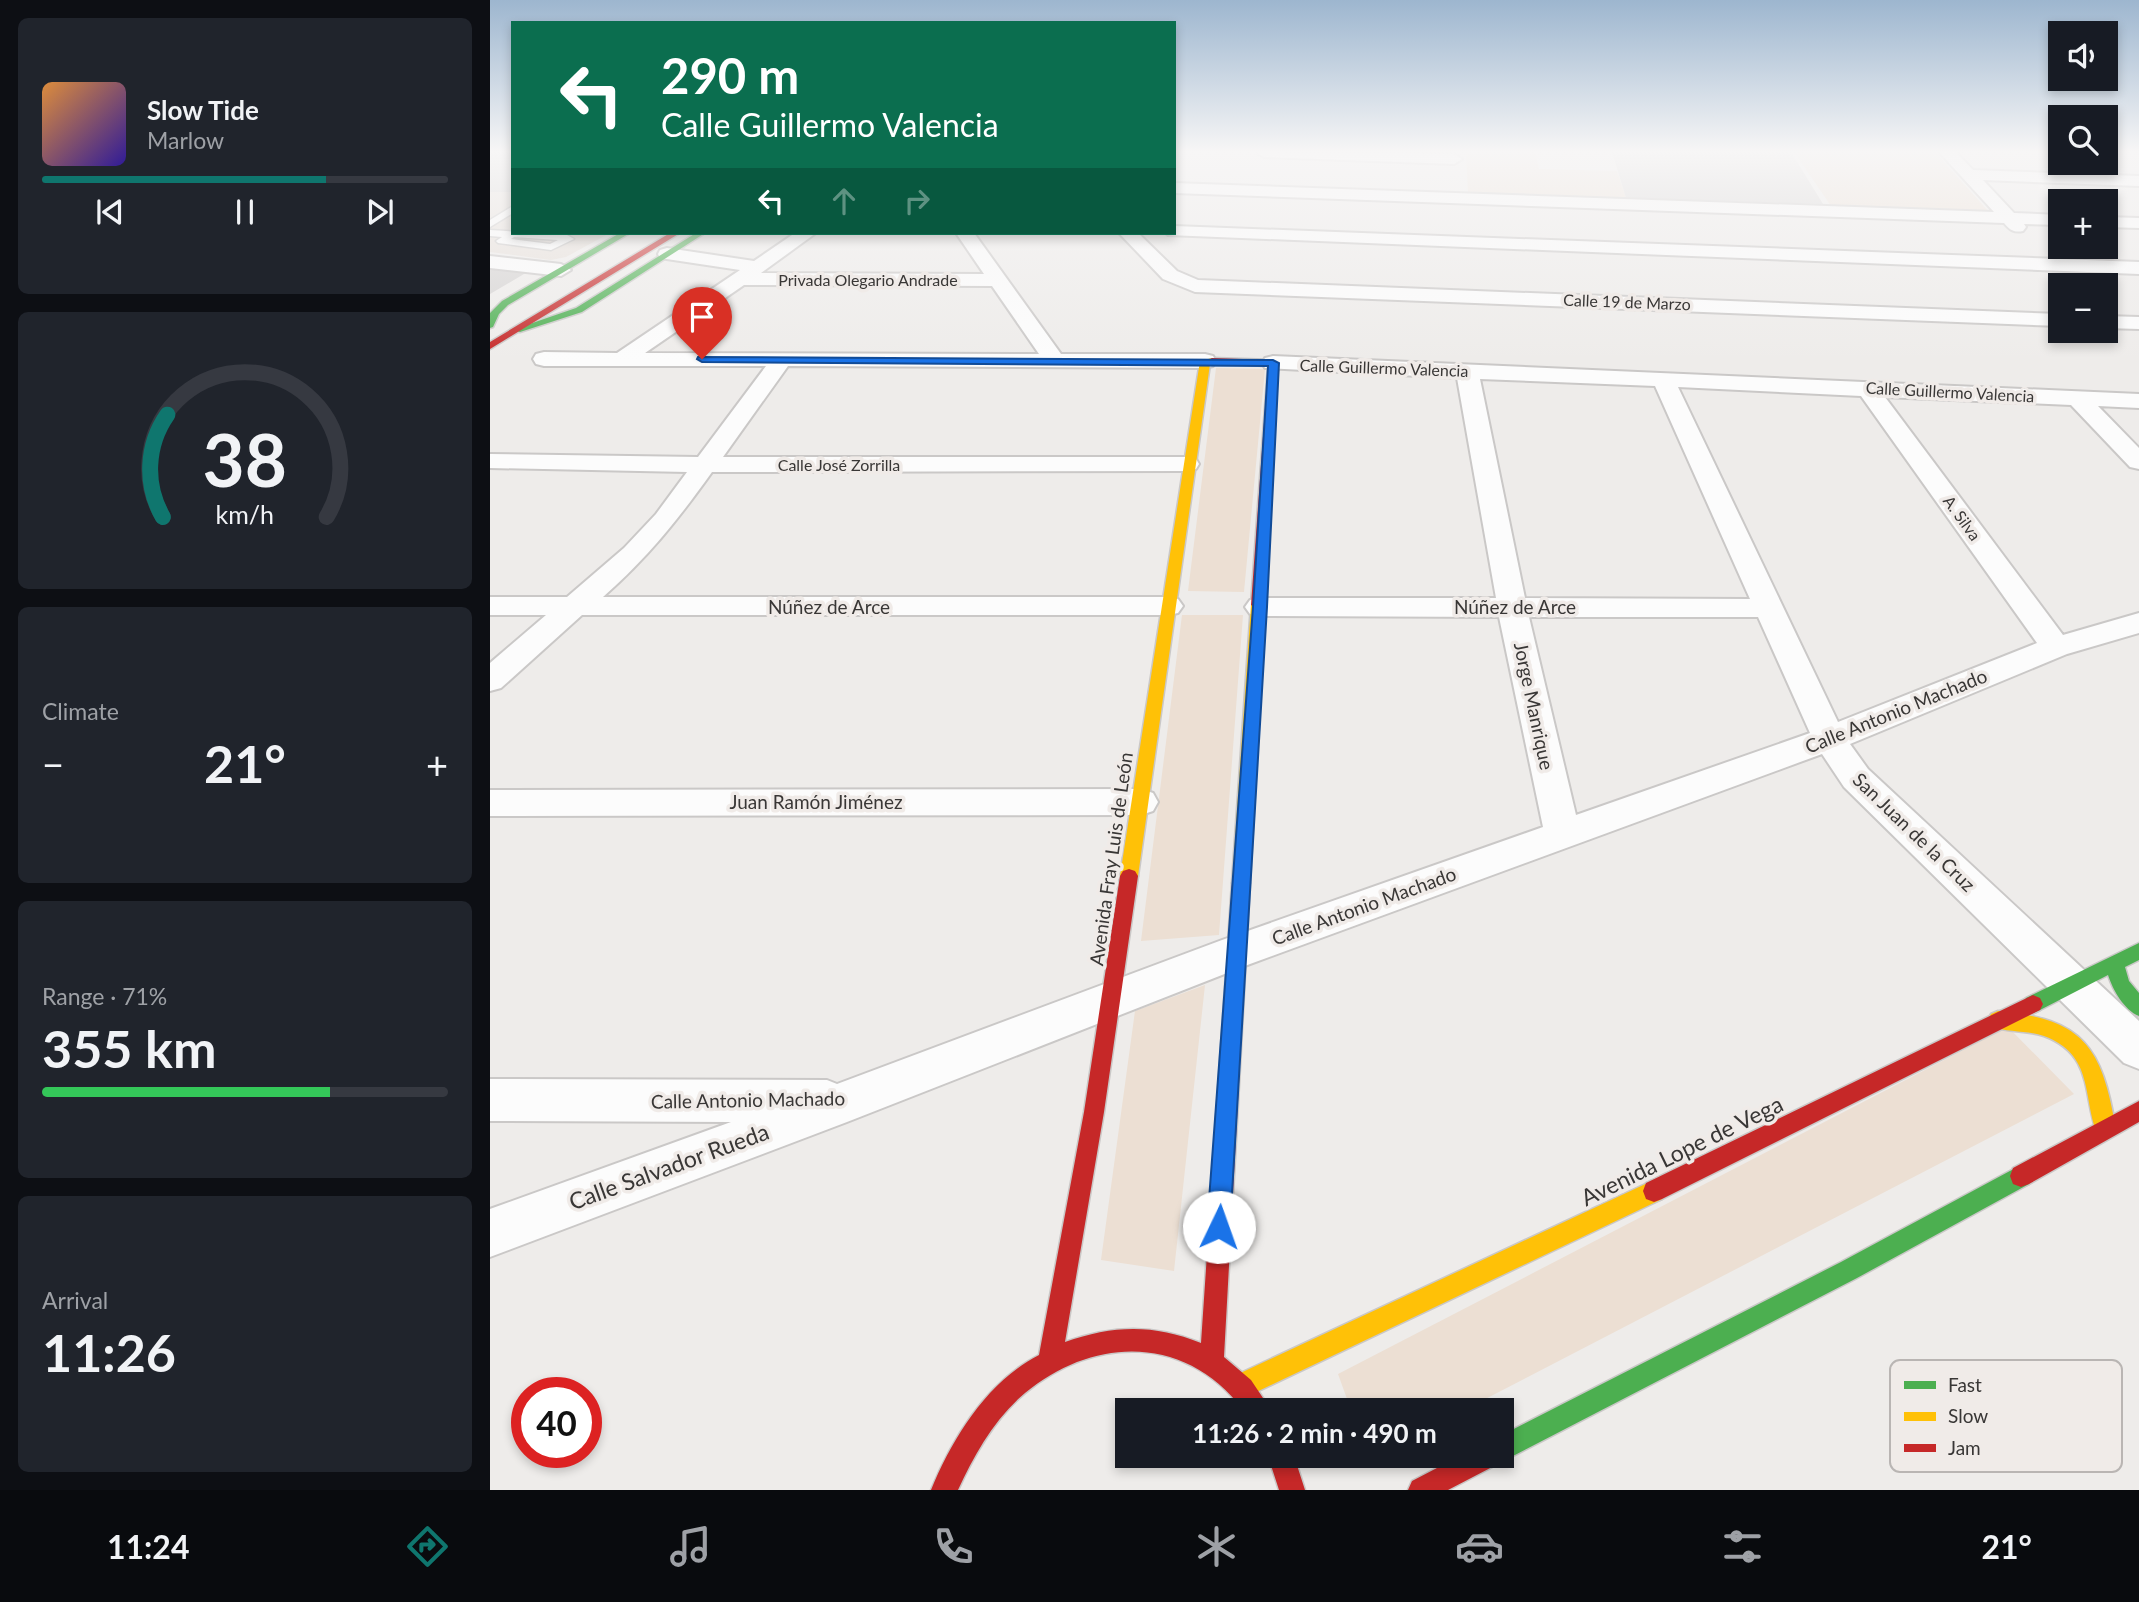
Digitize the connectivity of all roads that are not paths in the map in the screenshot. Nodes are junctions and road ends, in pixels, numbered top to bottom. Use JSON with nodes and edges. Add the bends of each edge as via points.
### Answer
{"nodes":[{"id":1,"x":1456,"y":222,"type":"edge"},
{"id":2,"x":2012,"y":222,"type":"edge"},
{"id":3,"x":2118,"y":222,"type":"edge"},
{"id":4,"x":2139,"y":223,"type":"edge"},
{"id":5,"x":1176,"y":231,"type":"edge"},
{"id":6,"x":490,"y":233,"type":"edge"},
{"id":7,"x":511,"y":234,"type":"edge"},
{"id":8,"x":512,"y":235,"type":"edge"},
{"id":9,"x":574,"y":235,"type":"edge"},
{"id":10,"x":623,"y":235,"type":"edge"},
{"id":11,"x":645,"y":235,"type":"edge"},
{"id":12,"x":673,"y":235,"type":"edge"},
{"id":13,"x":698,"y":235,"type":"edge"},
{"id":14,"x":804,"y":235,"type":"edge"},
{"id":15,"x":966,"y":235,"type":"edge"},
{"id":16,"x":1130,"y":235,"type":"edge"},
{"id":17,"x":1456,"y":243,"type":"junction"},
{"id":18,"x":667,"y":254,"type":"junction"},
{"id":19,"x":490,"y":262,"type":"edge"},
{"id":20,"x":2051,"y":264,"type":"junction"},
{"id":21,"x":757,"y":267,"type":"junction"},
{"id":22,"x":2139,"y":268,"type":"edge"},
{"id":23,"x":2059,"y":273,"type":"edge"},
{"id":24,"x":558,"y":279,"type":"junction"},
{"id":25,"x":739,"y":279,"type":"junction"},
{"id":26,"x":997,"y":280,"type":"junction"},
{"id":27,"x":1455,"y":295,"type":"junction"},
{"id":28,"x":2048,"y":320,"type":"edge"},
{"id":29,"x":2118,"y":322,"type":"edge"},
{"id":30,"x":2139,"y":323,"type":"edge"},
{"id":31,"x":490,"y":326,"type":"edge"},
{"id":32,"x":517,"y":330,"type":"junction"},
{"id":33,"x":490,"y":346,"type":"edge"},
{"id":34,"x":544,"y":359,"type":"dead end"},
{"id":35,"x":622,"y":359,"type":"junction"},
{"id":36,"x":782,"y":359,"type":"junction"},
{"id":37,"x":1055,"y":360,"type":"junction"},
{"id":38,"x":1205,"y":361,"type":"junction"},
{"id":39,"x":1273,"y":363,"type":"junction"},
{"id":40,"x":1467,"y":371,"type":"junction"},
{"id":41,"x":1664,"y":380,"type":"junction"},
{"id":42,"x":1868,"y":388,"type":"junction"},
{"id":43,"x":2077,"y":398,"type":"junction"},
{"id":44,"x":2139,"y":401,"type":"edge"},
{"id":45,"x":490,"y":461,"type":"edge"},
{"id":46,"x":2139,"y":462,"type":"edge"},
{"id":47,"x":1188,"y":464,"type":"junction"},
{"id":48,"x":706,"y":465,"type":"junction"},
{"id":49,"x":490,"y":606,"type":"edge"},
{"id":50,"x":1168,"y":606,"type":"junction"},
{"id":51,"x":575,"y":607,"type":"junction"},
{"id":52,"x":1260,"y":607,"type":"junction"},
{"id":53,"x":1512,"y":607,"type":"junction"},
{"id":54,"x":1769,"y":608,"type":"junction"},
{"id":55,"x":2139,"y":623,"type":"edge"},
{"id":56,"x":2056,"y":647,"type":"junction"},
{"id":57,"x":490,"y":680,"type":"edge"},
{"id":58,"x":1829,"y":739,"type":"junction"},
{"id":59,"x":1141,"y":802,"type":"junction"},
{"id":60,"x":490,"y":803,"type":"edge"},
{"id":61,"x":1563,"y":835,"type":"junction"},
{"id":62,"x":2139,"y":951,"type":"edge"},
{"id":63,"x":1236,"y":952,"type":"junction"},
{"id":64,"x":2114,"y":963,"type":"junction"},
{"id":65,"x":2074,"y":984,"type":"junction"},
{"id":66,"x":1111,"y":1002,"type":"junction"},
{"id":67,"x":2139,"y":1007,"type":"edge"},
{"id":68,"x":1998,"y":1020,"type":"junction"},
{"id":69,"x":2139,"y":1049,"type":"edge"},
{"id":70,"x":490,"y":1100,"type":"edge"},
{"id":71,"x":847,"y":1101,"type":"junction"},
{"id":72,"x":2139,"y":1111,"type":"edge"},
{"id":73,"x":2105,"y":1129,"type":"junction"},
{"id":74,"x":490,"y":1233,"type":"edge"},
{"id":75,"x":1050,"y":1361,"type":"junction"},
{"id":76,"x":1212,"y":1362,"type":"junction"},
{"id":77,"x":1241,"y":1386,"type":"junction"},
{"id":78,"x":1250,"y":1398,"type":"edge"},
{"id":79,"x":1514,"y":1442,"type":"edge"},
{"id":80,"x":1285,"y":1468,"type":"edge"},
{"id":81,"x":1464,"y":1468,"type":"edge"},
{"id":82,"x":944,"y":1490,"type":"edge"},
{"id":83,"x":1292,"y":1490,"type":"edge"},
{"id":84,"x":1421,"y":1490,"type":"edge"}],
"edges":[{"from":1,"to":17,"type":"street"},
{"from":2,"to":20,"type":"street"},
{"from":3,"to":4,"type":"street"},
{"from":5,"to":17,"type":"street"},
{"from":6,"to":7,"type":"lane"},
{"from":8,"to":9,"type":"lane","via":[[501,242],[552,247]]},
{"from":10,"to":24,"type":"main road"},
{"from":11,"to":24,"type":"main road"},
{"from":12,"to":32,"type":"main road"},
{"from":13,"to":18,"type":"main road"},
{"from":14,"to":21,"type":"street"},
{"from":15,"to":26,"type":"street"},
{"from":16,"to":27,"type":"street","name":"Calle 19 de Marzo","via":[[1170,275],[1195,286]]},
{"from":17,"to":20,"type":"street"},
{"from":17,"to":27,"type":"street"},
{"from":18,"to":21,"type":"street"},
{"from":18,"to":32,"type":"main road","via":[[579,310]]},
{"from":19,"to":24,"type":"street"},
{"from":20,"to":22,"type":"street"},
{"from":20,"to":23,"type":"street"},
{"from":21,"to":25,"type":"street"},
{"from":24,"to":31,"type":"main road"},
{"from":25,"to":26,"type":"street","name":"Privada Olegario Andrade"},
{"from":25,"to":35,"type":"street"},
{"from":26,"to":37,"type":"street"},
{"from":27,"to":28,"type":"street","name":"Calle 19 de Marzo"},
{"from":29,"to":30,"type":"street"},
{"from":32,"to":33,"type":"main road"},
{"from":34,"to":35,"type":"street","name":"Calle Guillermo Valencia"},
{"from":35,"to":36,"type":"street","name":"Calle Guillermo Valencia"},
{"from":36,"to":37,"type":"street","name":"Calle Guillermo Valencia"},
{"from":36,"to":48,"type":"street"},
{"from":37,"to":38,"type":"street","name":"Calle Guillermo Valencia"},
{"from":38,"to":39,"type":"main road","name":"Calle Guillermo Valencia"},
{"from":38,"to":47,"type":"main road","name":"Avenida Fray Luis de León"},
{"from":39,"to":40,"type":"street","name":"Calle Guillermo Valencia"},
{"from":39,"to":52,"type":"main road"},
{"from":40,"to":41,"type":"street","name":"Calle Guillermo Valencia"},
{"from":40,"to":53,"type":"street","name":"Jorge Manrique"},
{"from":41,"to":42,"type":"street","name":"Calle Guillermo Valencia"},
{"from":41,"to":54,"type":"street","name":"San Juan de la Cruz"},
{"from":42,"to":43,"type":"street","name":"Calle Guillermo Valencia"},
{"from":42,"to":56,"type":"street","name":"A. Silva"},
{"from":43,"to":44,"type":"street","name":"Calle Guillermo Valencia"},
{"from":43,"to":46,"type":"street"},
{"from":45,"to":48,"type":"street","name":"Calle José Zorrilla"},
{"from":47,"to":48,"type":"street","name":"Calle José Zorrilla"},
{"from":47,"to":50,"type":"main road","name":"Avenida Fray Luis de León"},
{"from":48,"to":51,"type":"street","via":[[634,554]]},
{"from":49,"to":51,"type":"street","name":"Núñez de Arce"},
{"from":50,"to":51,"type":"street","name":"Núñez de Arce"},
{"from":50,"to":59,"type":"main road","name":"Avenida Fray Luis de León"},
{"from":51,"to":57,"type":"street"},
{"from":52,"to":53,"type":"street","name":"Núñez de Arce"},
{"from":52,"to":63,"type":"main road"},
{"from":53,"to":54,"type":"street","name":"Núñez de Arce"},
{"from":53,"to":61,"type":"street","name":"Jorge Manrique"},
{"from":54,"to":58,"type":"street","name":"San Juan de la Cruz"},
{"from":55,"to":56,"type":"street","name":"Calle Antonio Machado"},
{"from":56,"to":58,"type":"street","name":"Calle Antonio Machado"},
{"from":58,"to":61,"type":"street","name":"Calle Antonio Machado"},
{"from":58,"to":65,"type":"street","name":"San Juan de la Cruz","via":[[1856,778],[1890,813]]},
{"from":59,"to":60,"type":"street","name":"Juan Ramón Jiménez"},
{"from":59,"to":66,"type":"main road","name":"Avenida Fray Luis de León"},
{"from":61,"to":63,"type":"street","name":"Calle Antonio Machado"},
{"from":62,"to":64,"type":"main road","name":"Avenida Lope de Vega"},
{"from":63,"to":66,"type":"street","name":"Calle Antonio Machado"},
{"from":63,"to":76,"type":"main road"},
{"from":64,"to":65,"type":"main road","name":"Avenida Lope de Vega"},
{"from":64,"to":67,"type":"main road","via":[[2121,985]]},
{"from":65,"to":68,"type":"main road","name":"Avenida Lope de Vega"},
{"from":65,"to":69,"type":"street","name":"San Juan de la Cruz"},
{"from":66,"to":71,"type":"street","name":"Calle Antonio Machado"},
{"from":66,"to":75,"type":"main road","name":"Avenida Fray Luis de León","via":[[1076,1232]]},
{"from":68,"to":73,"type":"main road","via":[[2042,1024],[2076,1045],[2097,1077]]},
{"from":68,"to":77,"type":"main road","name":"Avenida Lope de Vega","via":[[1664,1186]]},
{"from":70,"to":71,"type":"street","name":"Calle Antonio Machado"},
{"from":71,"to":74,"type":"street","name":"Calle Salvador Rueda"},
{"from":72,"to":73,"type":"main road"},
{"from":73,"to":79,"type":"main road","via":[[1849,1270]]},
{"from":75,"to":76,"type":"main road","via":[[1105,1340],[1161,1341]]},
{"from":75,"to":82,"type":"main road","via":[[1002,1399],[961,1452]]},
{"from":76,"to":77,"type":"main road"},
{"from":77,"to":78,"type":"main road"},
{"from":80,"to":83,"type":"main road"},
{"from":81,"to":84,"type":"main road"}]}
